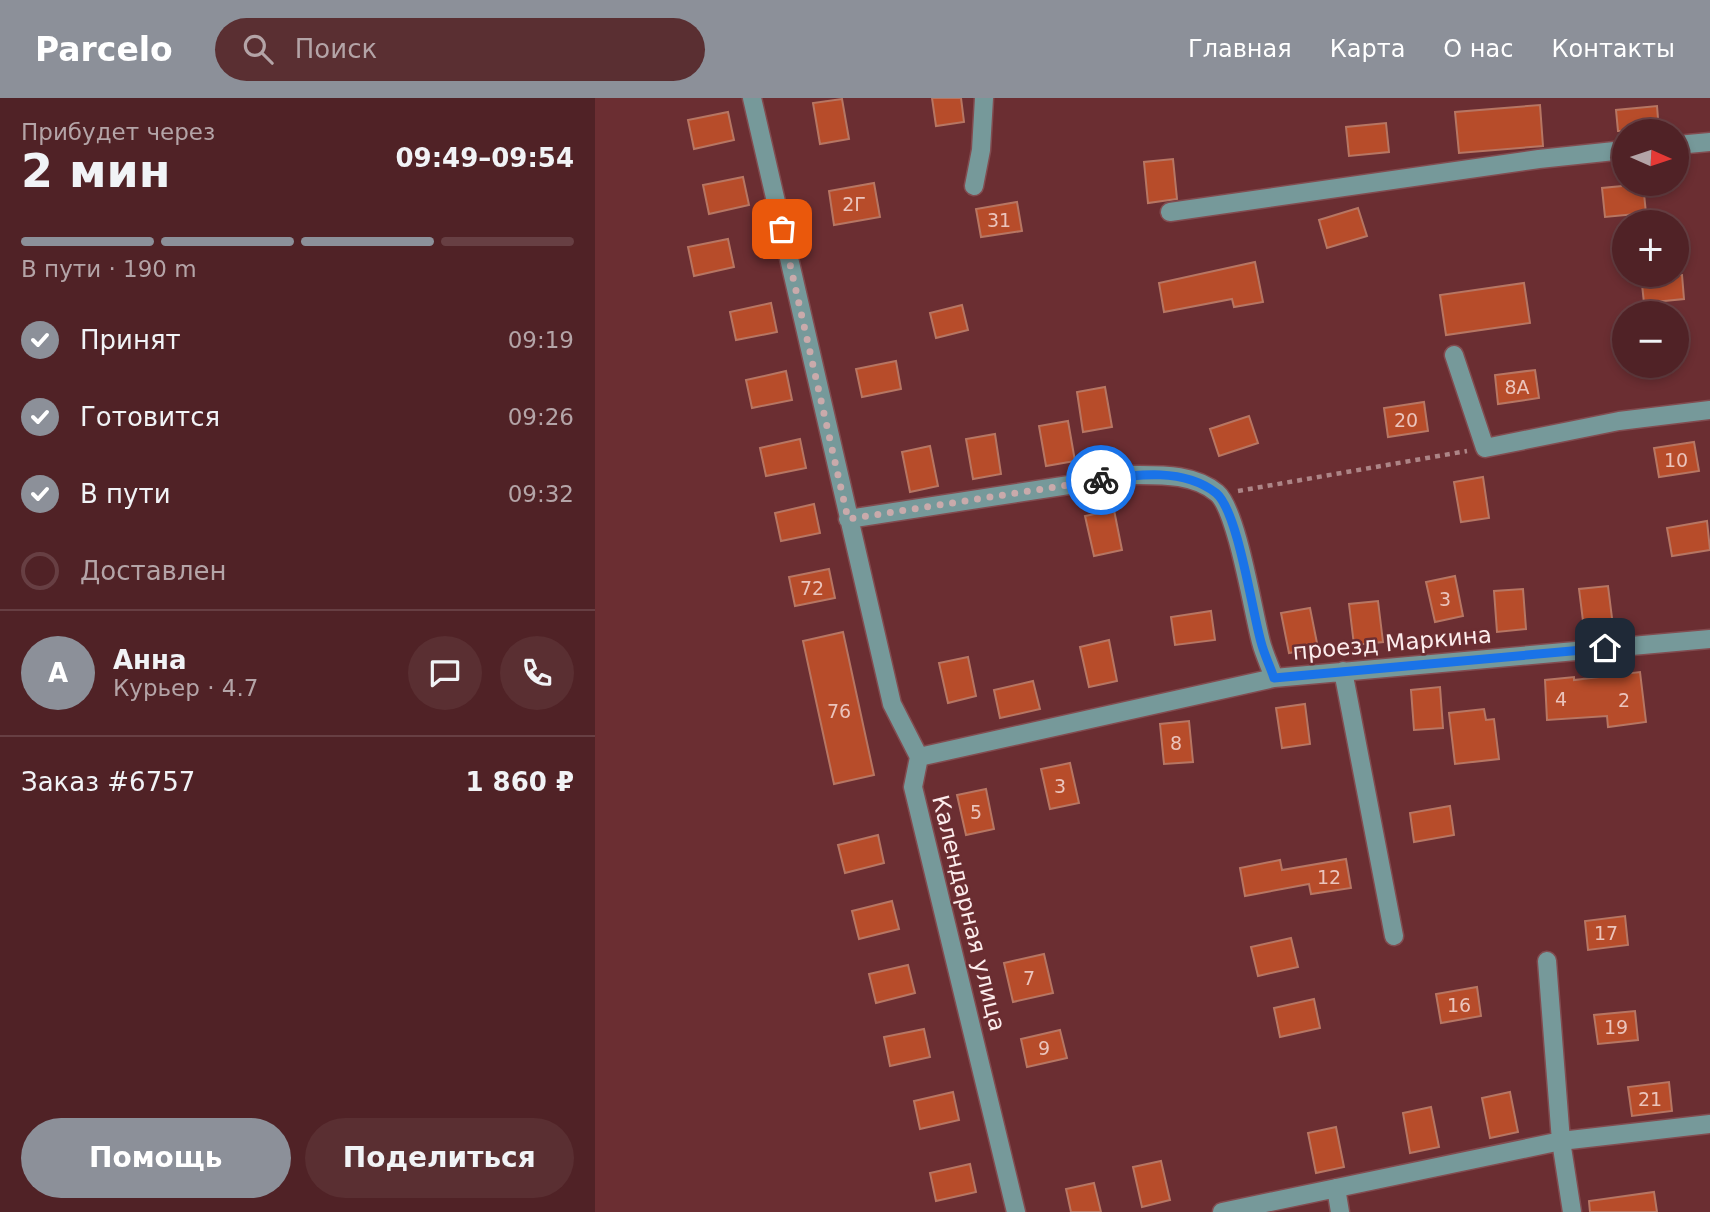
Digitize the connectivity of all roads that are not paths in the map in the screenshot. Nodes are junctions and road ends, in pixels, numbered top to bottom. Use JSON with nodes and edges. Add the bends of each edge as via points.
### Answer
{"nodes":[{"id":1,"x":752,"y":98,"type":"edge"},
{"id":2,"x":984,"y":98,"type":"edge"},
{"id":3,"x":1710,"y":142,"type":"edge"},
{"id":4,"x":1689,"y":144,"type":"edge"},
{"id":5,"x":1612,"y":151,"type":"edge"},
{"id":6,"x":974,"y":186,"type":"dead end"},
{"id":7,"x":1170,"y":212,"type":"dead end"},
{"id":8,"x":1454,"y":355,"type":"dead end"},
{"id":9,"x":1710,"y":410,"type":"edge"},
{"id":10,"x":848,"y":519,"type":"junction"},
{"id":11,"x":1710,"y":639,"type":"edge"},
{"id":12,"x":1343,"y":671,"type":"junction"},
{"id":13,"x":1274,"y":678,"type":"junction"},
{"id":14,"x":919,"y":757,"type":"junction"},
{"id":15,"x":1394,"y":936,"type":"dead end"},
{"id":16,"x":1547,"y":961,"type":"dead end"},
{"id":17,"x":1710,"y":1124,"type":"edge"},
{"id":18,"x":1561,"y":1141,"type":"junction"},
{"id":19,"x":1336,"y":1188,"type":"junction"},
{"id":20,"x":1016,"y":1212,"type":"edge"},
{"id":21,"x":1222,"y":1212,"type":"edge"},
{"id":22,"x":1340,"y":1212,"type":"edge"},
{"id":23,"x":1572,"y":1212,"type":"edge"}],
"edges":[{"from":1,"to":10,"type":"street"},
{"from":2,"to":6,"type":"street"},
{"from":3,"to":4,"type":"street"},
{"from":5,"to":7,"type":"street"},
{"from":8,"to":9,"type":"street","via":[[1485,448],[1619,421]]},
{"from":10,"to":13,"type":"street","via":[[1134,475],[1194,481],[1218,494],[1233,523],[1261,645]]},
{"from":10,"to":14,"type":"street","via":[[892,704]]},
{"from":11,"to":12,"type":"street","name":"проезд Маркина"},
{"from":12,"to":13,"type":"street","name":"проезд Маркина"},
{"from":12,"to":15,"type":"street"},
{"from":13,"to":14,"type":"street","name":"проезд Маркина"},
{"from":14,"to":20,"type":"street","name":"Календарная улица","via":[[913,787]]},
{"from":16,"to":18,"type":"street"},
{"from":17,"to":18,"type":"street"},
{"from":18,"to":19,"type":"street"},
{"from":18,"to":23,"type":"street"},
{"from":19,"to":21,"type":"street"},
{"from":19,"to":22,"type":"street"}]}
